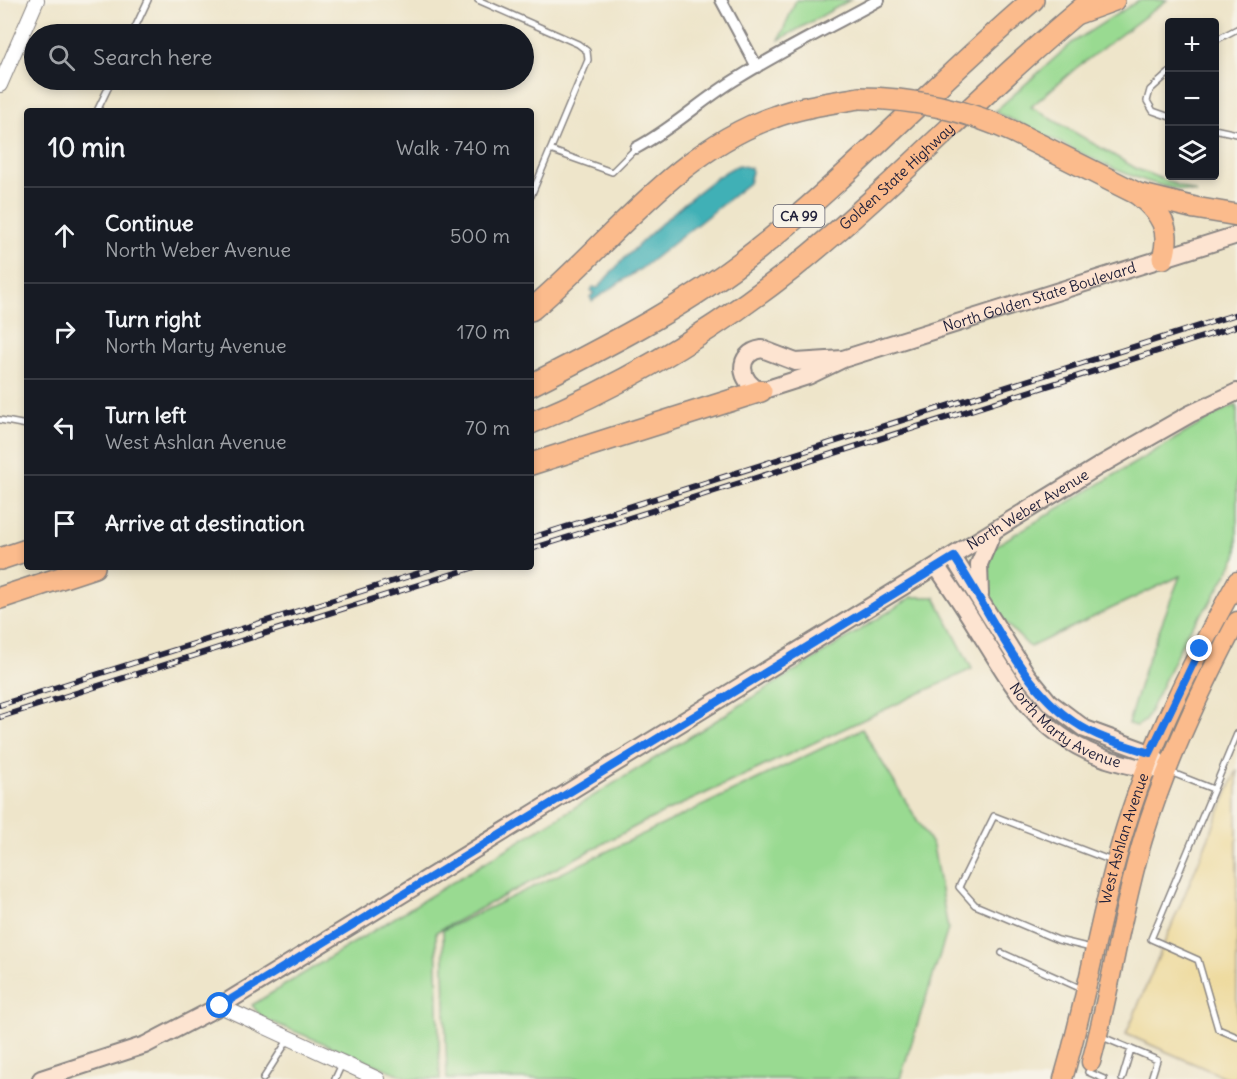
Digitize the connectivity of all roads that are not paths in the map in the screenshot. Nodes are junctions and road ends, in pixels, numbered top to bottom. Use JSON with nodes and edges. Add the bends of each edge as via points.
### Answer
{"nodes":[{"id":1,"x":37,"y":0,"type":"edge"},
{"id":2,"x":148,"y":0,"type":"edge"},
{"id":3,"x":478,"y":0,"type":"edge"},
{"id":4,"x":721,"y":0,"type":"edge"},
{"id":5,"x":879,"y":0,"type":"edge"},
{"id":6,"x":1034,"y":0,"type":"edge"},
{"id":7,"x":1092,"y":0,"type":"edge"},
{"id":8,"x":1114,"y":0,"type":"edge"},
{"id":9,"x":1074,"y":14,"type":"junction"},
{"id":10,"x":27,"y":24,"type":"edge"},
{"id":11,"x":137,"y":24,"type":"edge"},
{"id":12,"x":533,"y":24,"type":"edge"},
{"id":13,"x":534,"y":25,"type":"edge"},
{"id":14,"x":1237,"y":29,"type":"edge"},
{"id":15,"x":24,"y":30,"type":"edge"},
{"id":16,"x":1219,"y":39,"type":"edge"},
{"id":17,"x":757,"y":67,"type":"junction"},
{"id":18,"x":1165,"y":76,"type":"edge"},
{"id":19,"x":0,"y":85,"type":"edge"},
{"id":20,"x":107,"y":90,"type":"edge"},
{"id":21,"x":99,"y":108,"type":"edge"},
{"id":22,"x":1165,"y":115,"type":"edge"},
{"id":23,"x":1219,"y":130,"type":"edge"},
{"id":24,"x":1237,"y":134,"type":"edge"},
{"id":25,"x":636,"y":148,"type":"joint"},
{"id":26,"x":550,"y":150,"type":"junction"},
{"id":27,"x":534,"y":189,"type":"edge"},
{"id":28,"x":1138,"y":194,"type":"junction"},
{"id":29,"x":1237,"y":214,"type":"edge"},
{"id":30,"x":1237,"y":235,"type":"edge"},
{"id":31,"x":1163,"y":258,"type":"junction"},
{"id":32,"x":534,"y":307,"type":"edge"},
{"id":33,"x":843,"y":359,"type":"junction"},
{"id":34,"x":534,"y":383,"type":"edge"},
{"id":35,"x":761,"y":391,"type":"junction"},
{"id":36,"x":1237,"y":392,"type":"edge"},
{"id":37,"x":0,"y":420,"type":"edge"},
{"id":38,"x":534,"y":422,"type":"edge"},
{"id":39,"x":24,"y":424,"type":"edge"},
{"id":40,"x":534,"y":463,"type":"edge"},
{"id":41,"x":993,"y":532,"type":"junction"},
{"id":42,"x":24,"y":551,"type":"edge"},
{"id":43,"x":954,"y":557,"type":"junction"},
{"id":44,"x":0,"y":559,"type":"edge"},
{"id":45,"x":937,"y":567,"type":"junction"},
{"id":46,"x":85,"y":570,"type":"edge"},
{"id":47,"x":1237,"y":581,"type":"edge"},
{"id":48,"x":0,"y":598,"type":"edge"},
{"id":49,"x":981,"y":602,"type":"junction"},
{"id":50,"x":1237,"y":621,"type":"edge"},
{"id":51,"x":1237,"y":734,"type":"edge"},
{"id":52,"x":1147,"y":762,"type":"junction"},
{"id":53,"x":1166,"y":770,"type":"junction"},
{"id":54,"x":1214,"y":789,"type":"junction"},
{"id":55,"x":1115,"y":862,"type":"junction"},
{"id":56,"x":1096,"y":949,"type":"junction"},
{"id":57,"x":1002,"y":953,"type":"dead end"},
{"id":58,"x":1087,"y":990,"type":"junction"},
{"id":59,"x":220,"y":1006,"type":"junction"},
{"id":60,"x":1098,"y":1035,"type":"junction"},
{"id":61,"x":1237,"y":1037,"type":"edge"},
{"id":62,"x":288,"y":1038,"type":"junction"},
{"id":63,"x":1131,"y":1048,"type":"junction"},
{"id":64,"x":342,"y":1063,"type":"junction"},
{"id":65,"x":1092,"y":1073,"type":"edge"},
{"id":66,"x":41,"y":1079,"type":"edge"},
{"id":67,"x":263,"y":1079,"type":"edge"},
{"id":68,"x":335,"y":1079,"type":"edge"},
{"id":69,"x":378,"y":1079,"type":"edge"},
{"id":70,"x":1063,"y":1079,"type":"edge"},
{"id":71,"x":1122,"y":1079,"type":"edge"},
{"id":72,"x":1151,"y":1079,"type":"edge"}],
"edges":[{"from":1,"to":10,"type":"street"},
{"from":2,"to":11,"type":"lane"},
{"from":3,"to":12,"type":"lane"},
{"from":4,"to":17,"type":"street"},
{"from":5,"to":17,"type":"street"},
{"from":6,"to":34,"type":"highway","number":"CA 99","via":[[756,252],[643,326]]},
{"from":7,"to":9,"type":"highway","name":"Golden State Highway","number":"CA 99"},
{"from":8,"to":9,"type":"highway"},
{"from":9,"to":38,"type":"highway","name":"Golden State Highway","number":"CA 99","via":[[792,268],[672,351]]},
{"from":13,"to":26,"type":"lane","via":[[587,51],[588,60]]},
{"from":14,"to":16,"type":"lane"},
{"from":15,"to":19,"type":"street"},
{"from":17,"to":25,"type":"street","via":[[713,94],[664,134]]},
{"from":18,"to":22,"type":"lane","via":[[1150,90],[1147,101],[1154,111]]},
{"from":20,"to":21,"type":"lane"},
{"from":23,"to":24,"type":"lane"},
{"from":25,"to":26,"type":"lane","via":[[612,172]]},
{"from":26,"to":27,"type":"lane"},
{"from":28,"to":29,"type":"highway"},
{"from":28,"to":31,"type":"highway","via":[[1152,205],[1165,225],[1167,246]]},
{"from":28,"to":32,"type":"highway","bridge":true,"via":[[977,117],[907,100],[859,98],[772,117],[709,149]]},
{"from":30,"to":31,"type":"main road","name":"North Golden State Boulevard"},
{"from":31,"to":33,"type":"main road","name":"North Golden State Boulevard"},
{"from":33,"to":35,"type":"main road","name":"North Golden State Boulevard","via":[[808,376]]},
{"from":33,"to":35,"type":"main road","name":"North Golden State Boulevard","via":[[796,362],[767,349],[757,350],[746,359],[742,373],[750,385]]},
{"from":35,"to":40,"type":"highway"},
{"from":36,"to":41,"type":"main road","name":"North Weber Avenue","via":[[1190,414]]},
{"from":37,"to":39,"type":"lane"},
{"from":41,"to":43,"type":"main road","name":"North Weber Avenue"},
{"from":41,"to":49,"type":"main road","via":[[980,564]]},
{"from":42,"to":44,"type":"highway"},
{"from":43,"to":45,"type":"main road","name":"North Weber Avenue"},
{"from":43,"to":49,"type":"main road","name":"North Marty Avenue"},
{"from":45,"to":52,"type":"main road","name":"North Marty Avenue","via":[[1021,698],[1042,722],[1077,747]]},
{"from":45,"to":59,"type":"main road","name":"North Weber Avenue"},
{"from":46,"to":48,"type":"highway"},
{"from":47,"to":52,"type":"main road","name":"West Ashlan Avenue"},
{"from":49,"to":52,"type":"main road","name":"North Marty Avenue","via":[[1049,702],[1091,732]]},
{"from":50,"to":53,"type":"main road","name":"West Ashlan Avenue"},
{"from":51,"to":54,"type":"lane"},
{"from":52,"to":53,"type":"main road","name":"North Marty Avenue"},
{"from":52,"to":55,"type":"main road","name":"West Ashlan Avenue"},
{"from":53,"to":54,"type":"lane"},
{"from":53,"to":60,"type":"main road","name":"West Ashlan Avenue","via":[[1134,871]]},
{"from":54,"to":61,"type":"lane","via":[[1151,939],[1198,960],[1218,1029]]},
{"from":55,"to":56,"type":"main road","name":"West Ashlan Avenue"},
{"from":55,"to":56,"type":"lane","via":[[994,816],[959,887],[975,905],[1058,940]]},
{"from":56,"to":58,"type":"main road","name":"West Ashlan Avenue"},
{"from":57,"to":58,"type":"lane"},
{"from":58,"to":65,"type":"main road","via":[[1094,1007]]},
{"from":58,"to":70,"type":"main road","name":"West Ashlan Avenue"},
{"from":59,"to":62,"type":"street"},
{"from":59,"to":66,"type":"main road","name":"North Weber Avenue","via":[[145,1045]]},
{"from":60,"to":63,"type":"lane"},
{"from":60,"to":65,"type":"main road","name":"West Ashlan Avenue"},
{"from":62,"to":64,"type":"street"},
{"from":62,"to":67,"type":"lane"},
{"from":63,"to":71,"type":"lane"},
{"from":63,"to":72,"type":"lane","via":[[1157,1060]]},
{"from":64,"to":68,"type":"lane"},
{"from":64,"to":69,"type":"street"}]}
